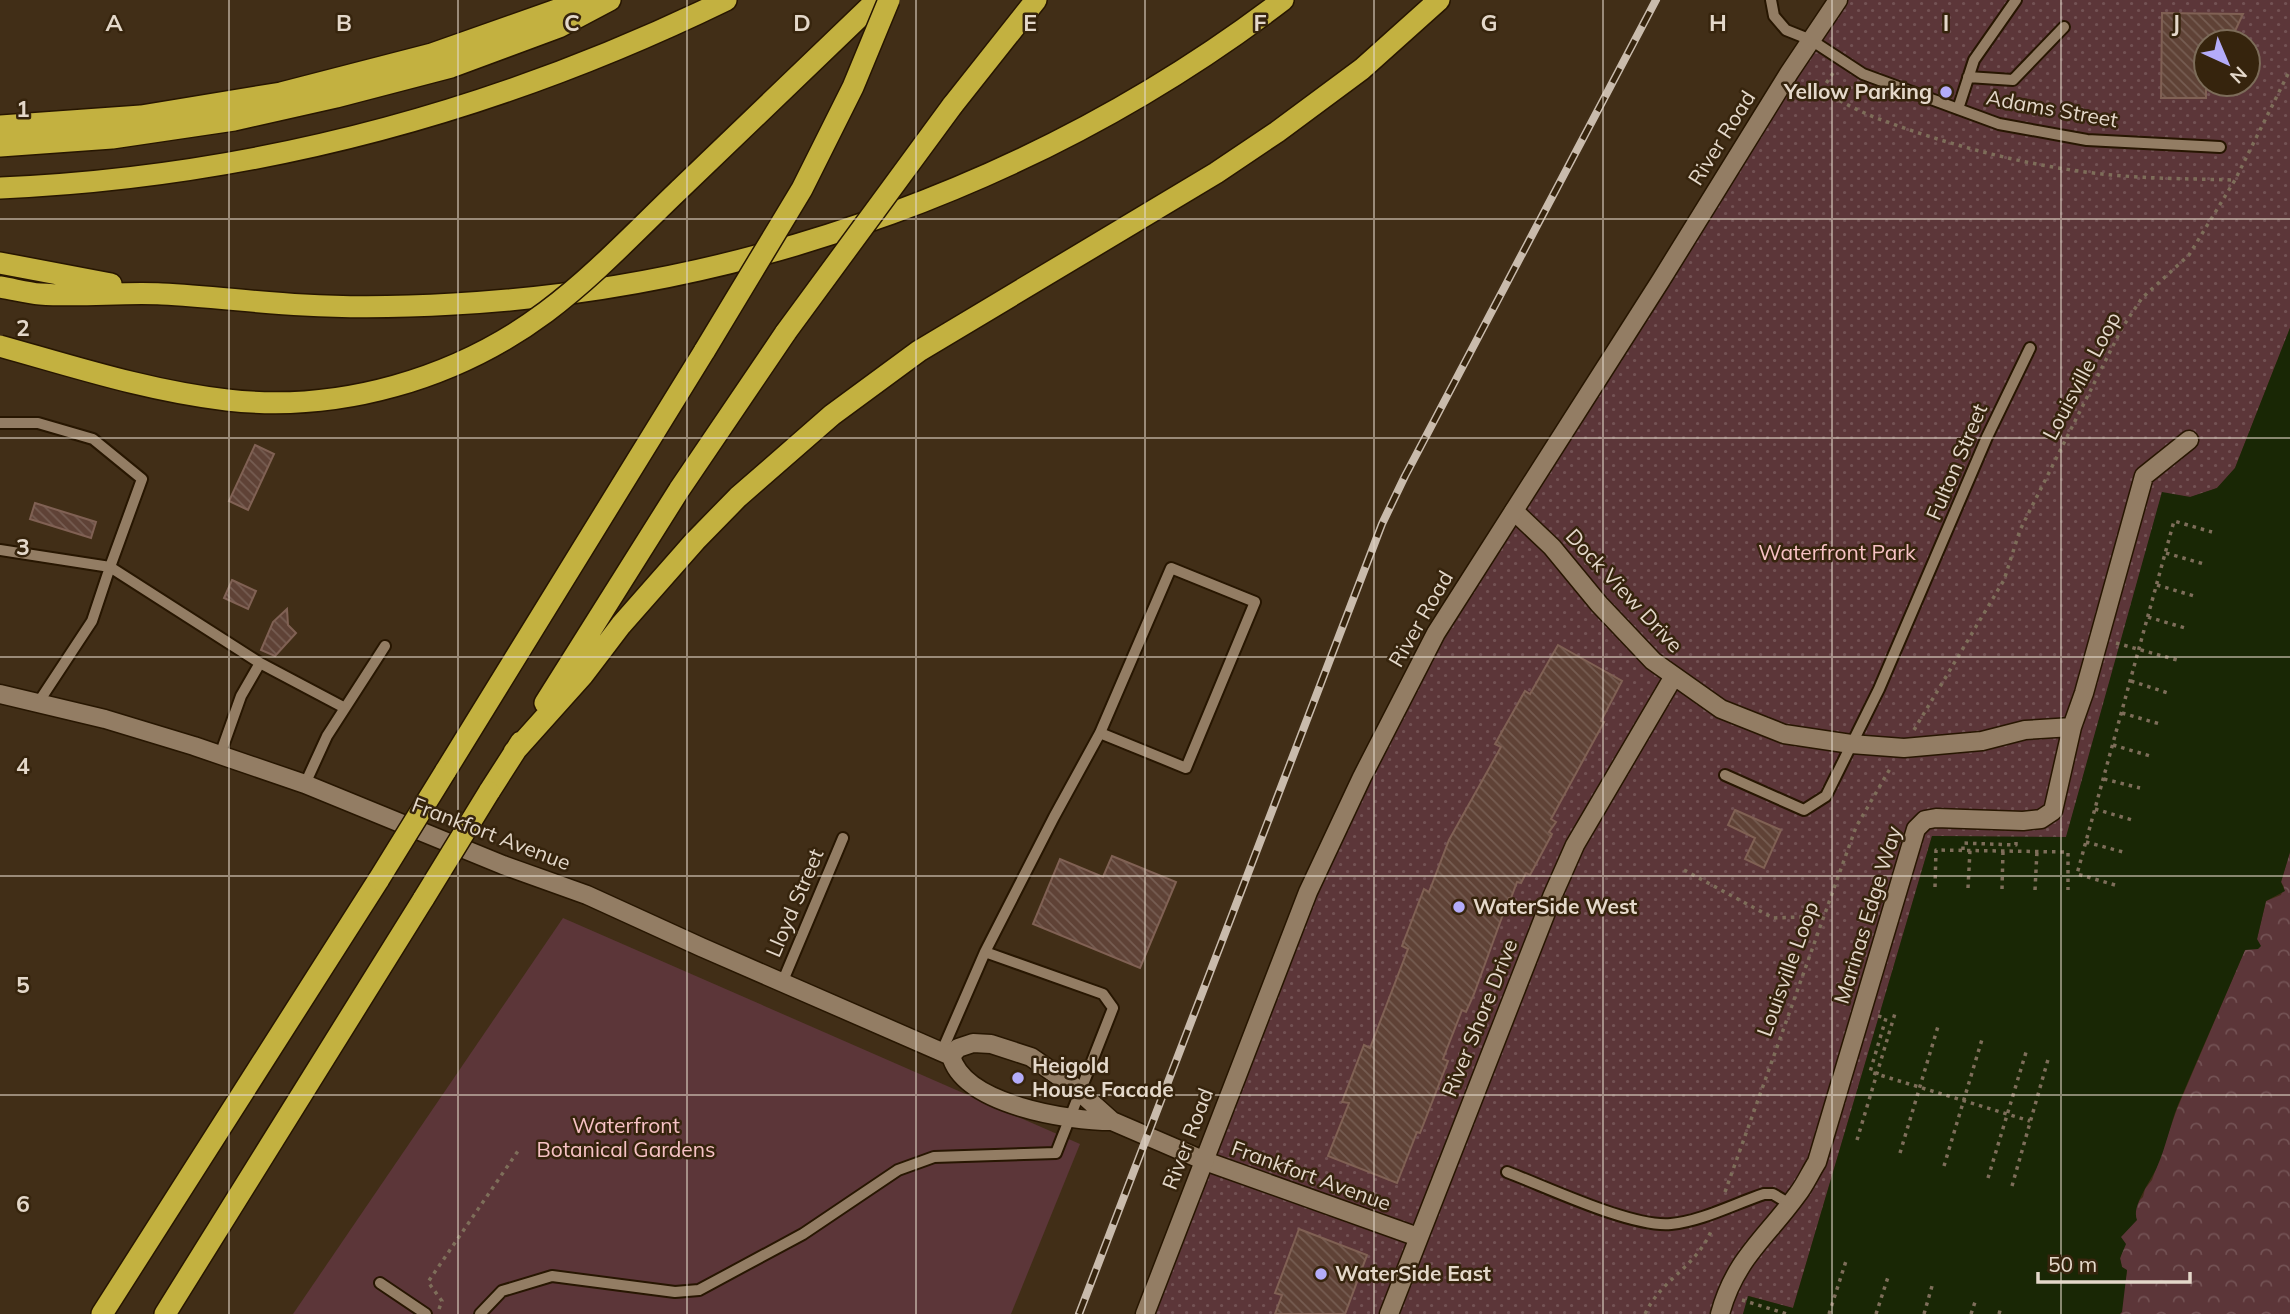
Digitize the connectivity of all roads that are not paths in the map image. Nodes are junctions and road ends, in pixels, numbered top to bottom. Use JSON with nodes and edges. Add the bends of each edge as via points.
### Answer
{"nodes":[{"id":1,"x":726,"y":0,"type":"edge"},
{"id":2,"x":877,"y":0,"type":"edge"},
{"id":3,"x":889,"y":0,"type":"edge"},
{"id":4,"x":1036,"y":0,"type":"edge"},
{"id":5,"x":1283,"y":0,"type":"edge"},
{"id":6,"x":1439,"y":0,"type":"edge"},
{"id":7,"x":1771,"y":0,"type":"edge"},
{"id":8,"x":1838,"y":0,"type":"edge"},
{"id":9,"x":2016,"y":0,"type":"edge"},
{"id":10,"x":606,"y":2,"type":"edge"},
{"id":11,"x":2064,"y":27,"type":"dead end"},
{"id":12,"x":1811,"y":40,"type":"junction"},
{"id":13,"x":1968,"y":77,"type":"junction"},
{"id":14,"x":1958,"y":109,"type":"junction"},
{"id":15,"x":0,"y":126,"type":"edge"},
{"id":16,"x":0,"y":146,"type":"edge"},
{"id":17,"x":2220,"y":147,"type":"dead end"},
{"id":18,"x":0,"y":188,"type":"edge"},
{"id":19,"x":0,"y":264,"type":"edge"},
{"id":20,"x":0,"y":287,"type":"edge"},
{"id":21,"x":162,"y":294,"type":"junction"},
{"id":22,"x":0,"y":346,"type":"edge"},
{"id":23,"x":2030,"y":348,"type":"dead end"},
{"id":24,"x":0,"y":423,"type":"edge"},
{"id":25,"x":2189,"y":440,"type":"dead end"},
{"id":26,"x":1514,"y":511,"type":"junction"},
{"id":27,"x":0,"y":550,"type":"edge"},
{"id":28,"x":110,"y":567,"type":"junction"},
{"id":29,"x":385,"y":646,"type":"dead end"},
{"id":30,"x":260,"y":663,"type":"junction"},
{"id":31,"x":1674,"y":676,"type":"junction"},
{"id":32,"x":0,"y":694,"type":"edge"},
{"id":33,"x":38,"y":703,"type":"junction"},
{"id":34,"x":345,"y":708,"type":"junction"},
{"id":35,"x":2072,"y":727,"type":"junction"},
{"id":36,"x":1100,"y":733,"type":"junction"},
{"id":37,"x":1851,"y":744,"type":"junction"},
{"id":38,"x":514,"y":752,"type":"junction"},
{"id":39,"x":220,"y":755,"type":"junction"},
{"id":40,"x":1725,"y":775,"type":"dead end"},
{"id":41,"x":305,"y":785,"type":"junction"},
{"id":42,"x":843,"y":838,"type":"dead end"},
{"id":43,"x":985,"y":952,"type":"junction"},
{"id":44,"x":782,"y":983,"type":"junction"},
{"id":45,"x":946,"y":1054,"type":"junction"},
{"id":46,"x":1079,"y":1091,"type":"junction"},
{"id":47,"x":1068,"y":1118,"type":"junction"},
{"id":48,"x":1112,"y":1121,"type":"junction"},
{"id":49,"x":1205,"y":1161,"type":"junction"},
{"id":50,"x":1507,"y":1172,"type":"dead end"},
{"id":51,"x":1790,"y":1203,"type":"junction"},
{"id":52,"x":1418,"y":1237,"type":"junction"},
{"id":53,"x":380,"y":1283,"type":"dead end"},
{"id":54,"x":102,"y":1314,"type":"edge"},
{"id":55,"x":165,"y":1314,"type":"edge"},
{"id":56,"x":426,"y":1314,"type":"edge"},
{"id":57,"x":480,"y":1314,"type":"edge"},
{"id":58,"x":1145,"y":1314,"type":"edge"},
{"id":59,"x":1389,"y":1314,"type":"edge"},
{"id":60,"x":1720,"y":1314,"type":"edge"}],
"edges":[{"from":1,"to":18,"type":"highway","via":[[663,31],[508,92],[341,141],[163,175]]},
{"from":2,"to":22,"type":"highway","bridge":true,"via":[[577,287],[517,333],[456,365],[369,393],[294,403],[181,394]]},
{"from":3,"to":54,"type":"highway","bridge":true,"via":[[853,87],[802,189],[379,879]]},
{"from":4,"to":38,"type":"highway","bridge":true,"via":[[786,332],[679,490]]},
{"from":5,"to":21,"type":"highway","via":[[1147,91],[1019,159],[882,216],[709,268],[633,283],[455,304],[307,305]]},
{"from":6,"to":38,"type":"highway","via":[[1362,69],[1277,132],[919,351],[832,415],[695,541]]},
{"from":7,"to":12,"type":"lane","name":"Adams Street","via":[[1774,16],[1786,30]]},
{"from":8,"to":12,"type":"street","name":"River Road"},
{"from":9,"to":13,"type":"lane","via":[[1974,60]]},
{"from":10,"to":15,"type":"highway","via":[[565,7],[432,54],[281,93],[141,116]]},
{"from":10,"to":16,"type":"highway","via":[[559,27],[451,67],[336,97],[234,120],[112,138]]},
{"from":11,"to":13,"type":"lane","via":[[2013,80]]},
{"from":12,"to":14,"type":"lane","name":"Adams Street","via":[[1863,74]]},
{"from":12,"to":26,"type":"street","name":"River Road"},
{"from":13,"to":14,"type":"lane"},
{"from":14,"to":17,"type":"lane","name":"Adams Street","via":[[1998,124],[2087,140]]},
{"from":19,"to":21,"type":"highway"},
{"from":20,"to":21,"type":"highway","via":[[41,294]]},
{"from":23,"to":37,"type":"lane","name":"Fulton Street"},
{"from":24,"to":28,"type":"lane","via":[[38,423],[93,439],[142,479]]},
{"from":25,"to":35,"type":"street","name":"Marinas Edge Way","via":[[2144,476]]},
{"from":26,"to":31,"type":"street","name":"Dock View Drive","via":[[1552,547],[1653,662]]},
{"from":26,"to":49,"type":"street","name":"River Road","via":[[1436,633],[1362,777],[1308,892]]},
{"from":27,"to":28,"type":"lane"},
{"from":28,"to":30,"type":"lane"},
{"from":28,"to":33,"type":"lane","via":[[92,621]]},
{"from":29,"to":34,"type":"lane"},
{"from":30,"to":34,"type":"lane"},
{"from":30,"to":39,"type":"lane","via":[[241,696]]},
{"from":31,"to":37,"type":"street","name":"Dock View Drive","via":[[1721,709],[1784,734]]},
{"from":31,"to":52,"type":"street","name":"River Shore Drive","via":[[1575,845]]},
{"from":32,"to":33,"type":"street","name":"Frankfort Avenue"},
{"from":33,"to":39,"type":"street","name":"Frankfort Avenue"},
{"from":34,"to":41,"type":"lane"},
{"from":35,"to":37,"type":"street","name":"Dock View Drive","via":[[1904,748]]},
{"from":35,"to":51,"type":"street","name":"Marinas Edge Way","via":[[2053,811],[2041,819],[1936,818],[1925,820],[1916,829],[1817,1162]]},
{"from":36,"to":36,"type":"lane","via":[[1171,568],[1255,602],[1186,768]]},
{"from":36,"to":43,"type":"lane"},
{"from":37,"to":40,"type":"lane","name":"Fulton Street","via":[[1826,796],[1804,810]]},
{"from":38,"to":55,"type":"highway","bridge":true},
{"from":39,"to":41,"type":"street","name":"Frankfort Avenue"},
{"from":41,"to":44,"type":"street","name":"Frankfort Avenue","via":[[587,895]]},
{"from":42,"to":44,"type":"lane","name":"Lloyd Street"},
{"from":43,"to":45,"type":"lane"},
{"from":43,"to":46,"type":"lane","via":[[1103,994],[1113,1008]]},
{"from":44,"to":45,"type":"street","name":"Frankfort Avenue"},
{"from":45,"to":46,"type":"street","name":"Frankfort Avenue","via":[[973,1043],[991,1044],[1031,1057]]},
{"from":45,"to":47,"type":"street","name":"Frankfort Avenue","via":[[973,1085]]},
{"from":46,"to":47,"type":"lane"},
{"from":46,"to":48,"type":"street","name":"Frankfort Avenue"},
{"from":47,"to":48,"type":"street","name":"Frankfort Avenue"},
{"from":47,"to":57,"type":"lane","via":[[1056,1153],[934,1157],[898,1170],[803,1234],[699,1290],[675,1292],[552,1276],[502,1291]]},
{"from":48,"to":49,"type":"street","name":"Frankfort Avenue"},
{"from":49,"to":52,"type":"street","name":"Frankfort Avenue"},
{"from":49,"to":58,"type":"street","name":"River Road"},
{"from":50,"to":51,"type":"lane","via":[[1621,1216],[1668,1225],[1764,1194]]},
{"from":51,"to":60,"type":"street","name":"Marinas Edge Way","via":[[1745,1257]]},
{"from":52,"to":59,"type":"street","name":"River Shore Drive"},
{"from":53,"to":56,"type":"lane"}]}
